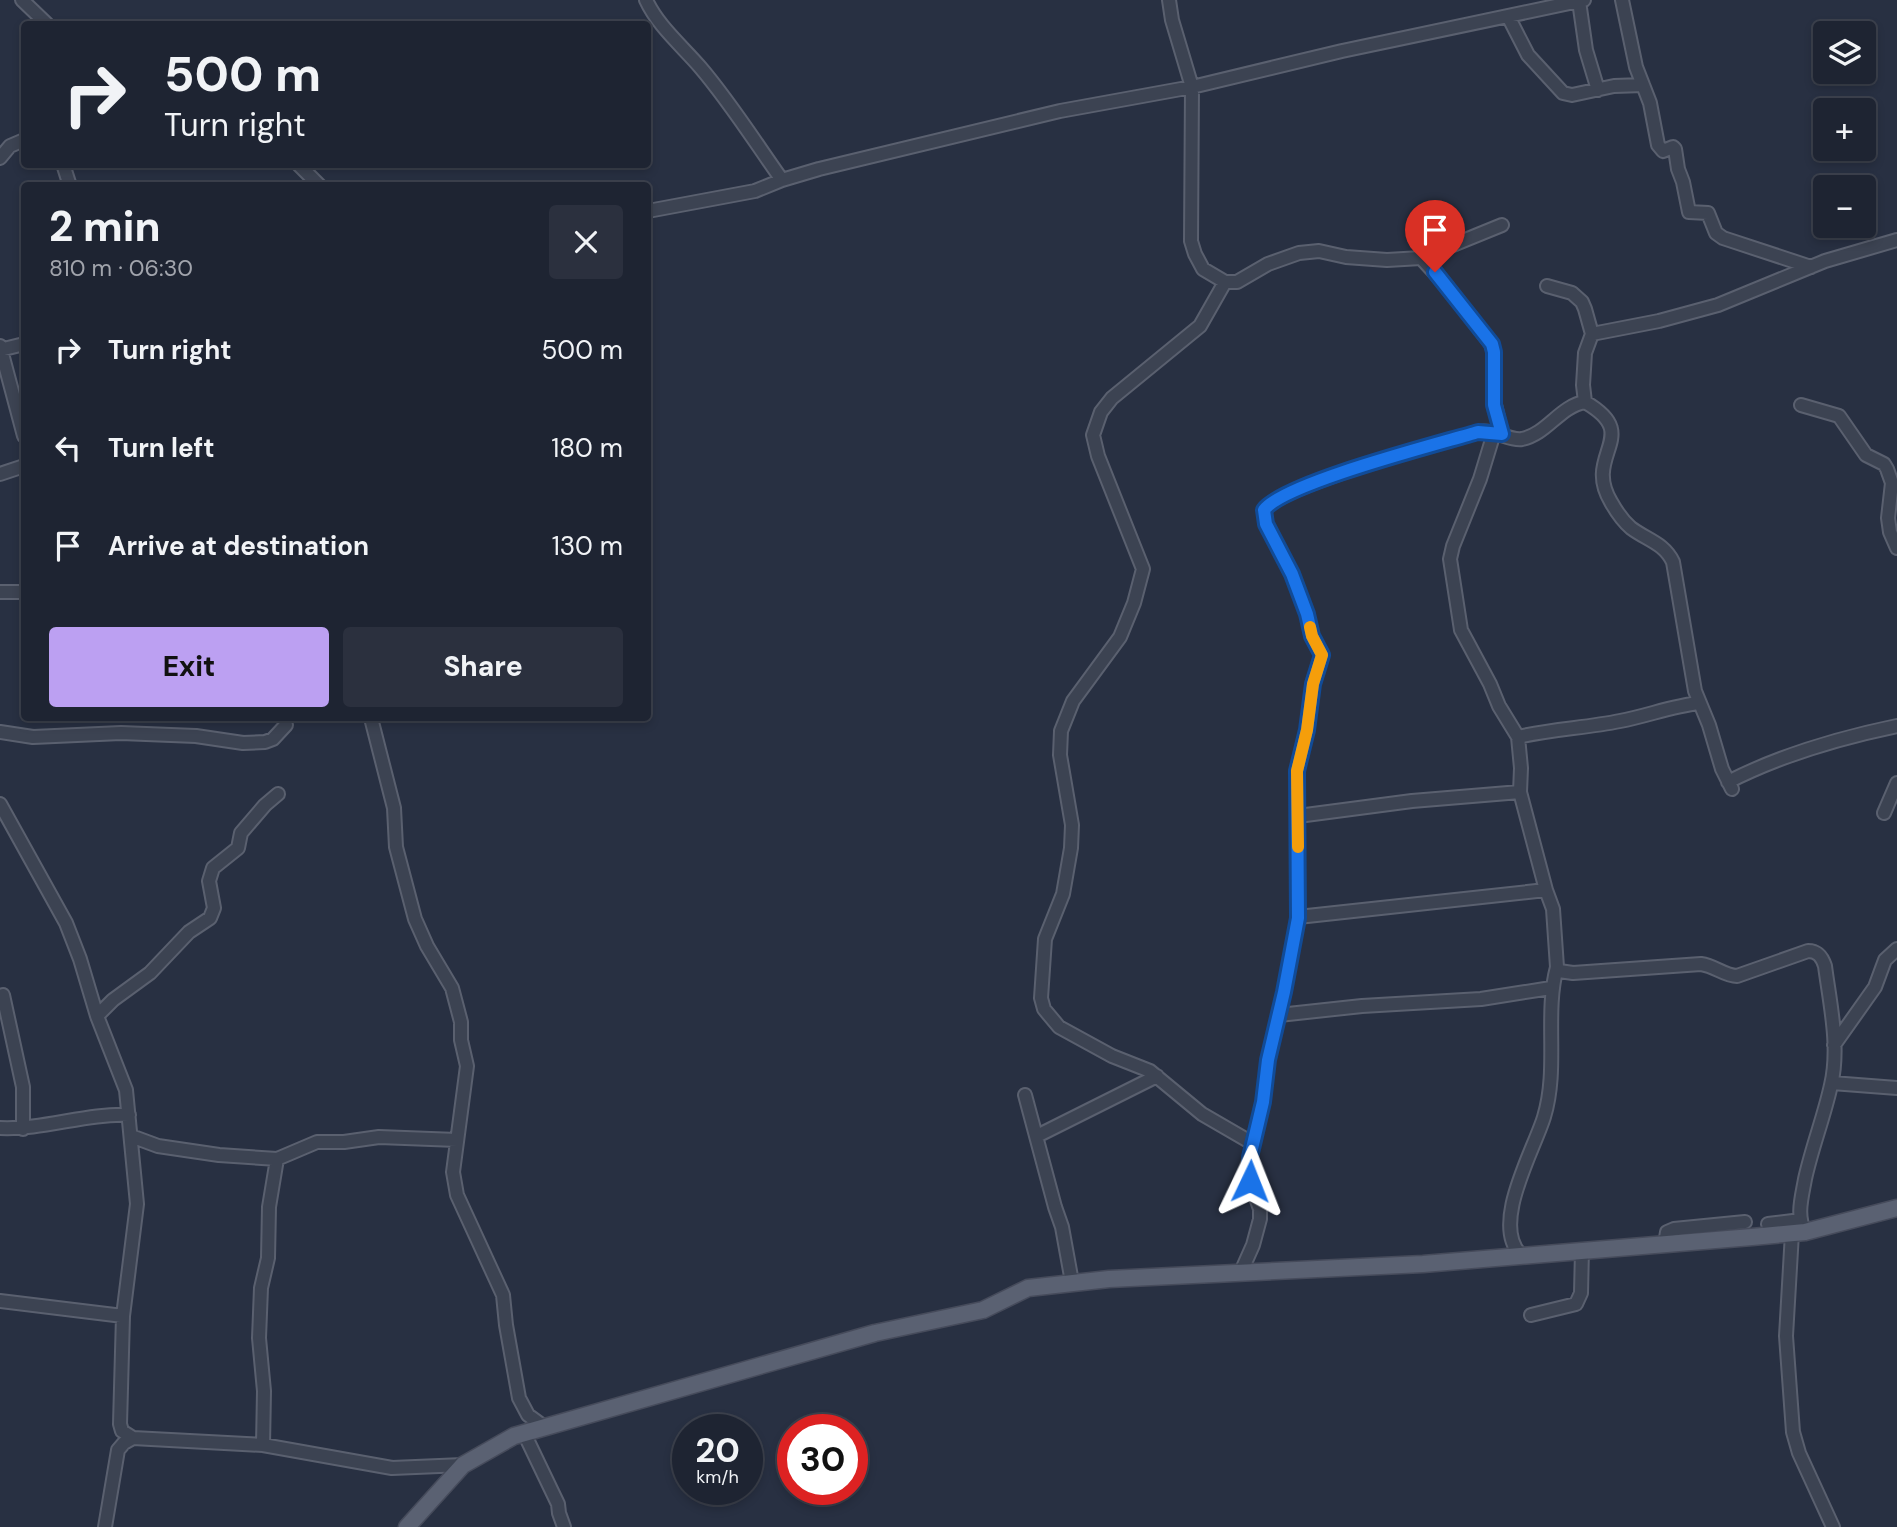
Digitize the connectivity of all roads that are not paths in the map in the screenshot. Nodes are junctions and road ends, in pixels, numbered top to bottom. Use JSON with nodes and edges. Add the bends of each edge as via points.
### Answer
{"nodes":[{"id":1,"x":22,"y":0,"type":"edge"},
{"id":2,"x":646,"y":0,"type":"edge"},
{"id":3,"x":1169,"y":0,"type":"edge"},
{"id":4,"x":1582,"y":0,"type":"edge"},
{"id":5,"x":1622,"y":0,"type":"edge"},
{"id":6,"x":1508,"y":16,"type":"junction"},
{"id":7,"x":44,"y":21,"type":"edge"},
{"id":8,"x":1643,"y":85,"type":"junction"},
{"id":9,"x":1192,"y":87,"type":"junction"},
{"id":10,"x":1598,"y":90,"type":"junction"},
{"id":11,"x":21,"y":141,"type":"edge"},
{"id":12,"x":0,"y":158,"type":"edge"},
{"id":13,"x":302,"y":168,"type":"edge"},
{"id":14,"x":782,"y":180,"type":"junction"},
{"id":15,"x":316,"y":182,"type":"edge"},
{"id":16,"x":651,"y":210,"type":"edge"},
{"id":17,"x":1502,"y":225,"type":"dead end"},
{"id":18,"x":1897,"y":240,"type":"edge"},
{"id":19,"x":1421,"y":258,"type":"junction"},
{"id":20,"x":1811,"y":267,"type":"junction"},
{"id":21,"x":1225,"y":282,"type":"junction"},
{"id":22,"x":1547,"y":286,"type":"dead end"},
{"id":23,"x":1592,"y":334,"type":"junction"},
{"id":24,"x":21,"y":345,"type":"edge"},
{"id":25,"x":1,"y":349,"type":"edge"},
{"id":26,"x":1585,"y":402,"type":"junction"},
{"id":27,"x":1801,"y":405,"type":"dead end"},
{"id":28,"x":21,"y":425,"type":"edge"},
{"id":29,"x":1498,"y":433,"type":"junction"},
{"id":30,"x":21,"y":467,"type":"edge"},
{"id":31,"x":0,"y":474,"type":"edge"},
{"id":32,"x":1897,"y":548,"type":"edge"},
{"id":33,"x":0,"y":592,"type":"edge"},
{"id":34,"x":21,"y":592,"type":"edge"},
{"id":35,"x":1699,"y":703,"type":"junction"},
{"id":36,"x":373,"y":721,"type":"edge"},
{"id":37,"x":286,"y":725,"type":"dead end"},
{"id":38,"x":1897,"y":726,"type":"edge"},
{"id":39,"x":0,"y":732,"type":"edge"},
{"id":40,"x":1518,"y":737,"type":"junction"},
{"id":41,"x":1897,"y":783,"type":"edge"},
{"id":42,"x":1520,"y":792,"type":"junction"},
{"id":43,"x":278,"y":794,"type":"dead end"},
{"id":44,"x":0,"y":804,"type":"edge"},
{"id":45,"x":1884,"y":813,"type":"dead end"},
{"id":46,"x":1298,"y":816,"type":"junction"},
{"id":47,"x":1546,"y":890,"type":"junction"},
{"id":48,"x":1298,"y":918,"type":"junction"},
{"id":49,"x":1897,"y":949,"type":"edge"},
{"id":50,"x":1557,"y":967,"type":"junction"},
{"id":51,"x":1551,"y":988,"type":"junction"},
{"id":52,"x":3,"y":995,"type":"dead end"},
{"id":53,"x":1279,"y":1014,"type":"junction"},
{"id":54,"x":97,"y":1016,"type":"junction"},
{"id":55,"x":1834,"y":1045,"type":"junction"},
{"id":56,"x":1157,"y":1076,"type":"junction"},
{"id":57,"x":1832,"y":1083,"type":"junction"},
{"id":58,"x":1897,"y":1088,"type":"edge"},
{"id":59,"x":1026,"y":1095,"type":"dead end"},
{"id":60,"x":129,"y":1115,"type":"junction"},
{"id":61,"x":0,"y":1128,"type":"edge"},
{"id":62,"x":23,"y":1129,"type":"junction"},
{"id":63,"x":131,"y":1136,"type":"junction"},
{"id":64,"x":1037,"y":1136,"type":"junction"},
{"id":65,"x":457,"y":1140,"type":"junction"},
{"id":66,"x":1252,"y":1143,"type":"junction"},
{"id":67,"x":277,"y":1159,"type":"junction"},
{"id":68,"x":1897,"y":1208,"type":"edge"},
{"id":69,"x":1745,"y":1222,"type":"dead end"},
{"id":70,"x":1768,"y":1224,"type":"dead end"},
{"id":71,"x":1799,"y":1228,"type":"junction"},
{"id":72,"x":1665,"y":1244,"type":"junction"},
{"id":73,"x":1582,"y":1250,"type":"junction"},
{"id":74,"x":1530,"y":1255,"type":"junction"},
{"id":75,"x":1241,"y":1272,"type":"junction"},
{"id":76,"x":1072,"y":1282,"type":"junction"},
{"id":77,"x":0,"y":1301,"type":"edge"},
{"id":78,"x":123,"y":1315,"type":"junction"},
{"id":79,"x":1531,"y":1315,"type":"dead end"},
{"id":80,"x":543,"y":1426,"type":"junction"},
{"id":81,"x":524,"y":1433,"type":"junction"},
{"id":82,"x":133,"y":1438,"type":"junction"},
{"id":83,"x":262,"y":1445,"type":"junction"},
{"id":84,"x":463,"y":1465,"type":"junction"},
{"id":85,"x":105,"y":1527,"type":"edge"},
{"id":86,"x":407,"y":1527,"type":"edge"},
{"id":87,"x":564,"y":1527,"type":"edge"},
{"id":88,"x":1833,"y":1527,"type":"edge"}],
"edges":[{"from":1,"to":7,"type":"street"},
{"from":2,"to":14,"type":"street"},
{"from":3,"to":9,"type":"street"},
{"from":4,"to":6,"type":"street"},
{"from":4,"to":10,"type":"street","via":[[1586,50]]},
{"from":5,"to":8,"type":"street"},
{"from":6,"to":9,"type":"street"},
{"from":6,"to":10,"type":"street","via":[[1528,55],[1560,91],[1572,95]]},
{"from":8,"to":10,"type":"street"},
{"from":8,"to":20,"type":"street","via":[[1660,148],[1673,147],[1677,152],[1689,213],[1708,212],[1723,238]]},
{"from":9,"to":14,"type":"street","via":[[1060,111]]},
{"from":9,"to":21,"type":"street","via":[[1191,241],[1203,269]]},
{"from":11,"to":12,"type":"street"},
{"from":13,"to":15,"type":"street"},
{"from":14,"to":16,"type":"street","via":[[755,191]]},
{"from":17,"to":19,"type":"street"},
{"from":18,"to":20,"type":"street"},
{"from":19,"to":21,"type":"street","via":[[1365,258],[1310,251],[1278,259],[1237,282]]},
{"from":19,"to":29,"type":"street","via":[[1492,344]]},
{"from":20,"to":23,"type":"street","via":[[1718,305]]},
{"from":21,"to":56,"type":"street","via":[[1200,326],[1112,398],[1095,426],[1098,456],[1143,569],[1121,637],[1073,701],[1061,731],[1071,848],[1063,894],[1045,939],[1044,1009],[1059,1027]]},
{"from":22,"to":23,"type":"street","via":[[1578,298]]},
{"from":23,"to":26,"type":"street","via":[[1585,353]]},
{"from":24,"to":25,"type":"street"},
{"from":25,"to":28,"type":"street"},
{"from":26,"to":29,"type":"street","via":[[1569,407],[1527,438]]},
{"from":26,"to":35,"type":"street","via":[[1611,423],[1612,439],[1601,477],[1610,501],[1624,521],[1664,547],[1673,562]]},
{"from":27,"to":32,"type":"street","via":[[1839,416],[1866,455],[1884,464],[1892,483],[1888,518]]},
{"from":29,"to":40,"type":"street","via":[[1450,559],[1461,630]]},
{"from":29,"to":46,"type":"street","via":[[1478,432],[1320,480],[1264,510],[1322,655],[1297,771]]},
{"from":30,"to":31,"type":"street"},
{"from":33,"to":34,"type":"street"},
{"from":35,"to":38,"type":"street","via":[[1730,786],[1751,770],[1815,747]]},
{"from":35,"to":40,"type":"street"},
{"from":36,"to":65,"type":"street","via":[[394,808],[396,847],[415,919],[457,1001],[467,1066]]},
{"from":37,"to":39,"type":"street","via":[[273,739],[243,743],[196,736],[112,733],[33,737]]},
{"from":40,"to":42,"type":"street"},
{"from":41,"to":45,"type":"street"},
{"from":42,"to":46,"type":"street"},
{"from":42,"to":47,"type":"street"},
{"from":43,"to":54,"type":"street","via":[[241,833],[238,848],[213,868],[210,918]]},
{"from":44,"to":54,"type":"street","via":[[66,923]]},
{"from":46,"to":48,"type":"street"},
{"from":47,"to":48,"type":"street"},
{"from":47,"to":50,"type":"street","via":[[1553,909]]},
{"from":48,"to":53,"type":"street"},
{"from":49,"to":55,"type":"street","via":[[1885,960],[1875,987]]},
{"from":50,"to":51,"type":"street"},
{"from":50,"to":55,"type":"street","via":[[1573,974],[1702,964],[1737,976],[1815,951],[1825,966]]},
{"from":51,"to":53,"type":"street","via":[[1481,999]]},
{"from":51,"to":74,"type":"street","via":[[1549,1095],[1512,1210],[1515,1248]]},
{"from":52,"to":62,"type":"street","via":[[23,1087]]},
{"from":53,"to":66,"type":"street"},
{"from":54,"to":60,"type":"street","via":[[121,1074]]},
{"from":55,"to":57,"type":"street"},
{"from":56,"to":64,"type":"street"},
{"from":56,"to":66,"type":"street","via":[[1202,1114]]},
{"from":57,"to":58,"type":"street"},
{"from":57,"to":71,"type":"street","via":[[1812,1149]]},
{"from":59,"to":64,"type":"street"},
{"from":60,"to":62,"type":"street"},
{"from":60,"to":63,"type":"street"},
{"from":61,"to":62,"type":"street"},
{"from":63,"to":67,"type":"street","via":[[158,1146]]},
{"from":63,"to":78,"type":"street","via":[[137,1204]]},
{"from":64,"to":76,"type":"street"},
{"from":65,"to":67,"type":"street","via":[[379,1136],[317,1142]]},
{"from":65,"to":80,"type":"street","via":[[453,1172],[457,1195],[503,1295],[519,1398],[528,1415]]},
{"from":66,"to":75,"type":"street","via":[[1249,1170],[1260,1219]]},
{"from":67,"to":83,"type":"street","via":[[261,1288]]},
{"from":68,"to":71,"type":"main road"},
{"from":69,"to":72,"type":"street","via":[[1674,1229],[1667,1232]]},
{"from":70,"to":71,"type":"street"},
{"from":71,"to":72,"type":"main road"},
{"from":71,"to":88,"type":"street","via":[[1786,1336],[1793,1432]]},
{"from":72,"to":73,"type":"main road"},
{"from":73,"to":74,"type":"main road"},
{"from":73,"to":79,"type":"street","via":[[1581,1293],[1576,1304]]},
{"from":74,"to":75,"type":"main road"},
{"from":75,"to":76,"type":"main road"},
{"from":76,"to":80,"type":"main road","via":[[1028,1288],[983,1310],[875,1333]]},
{"from":77,"to":78,"type":"street"},
{"from":78,"to":82,"type":"street","via":[[120,1424]]},
{"from":80,"to":81,"type":"main road"},
{"from":81,"to":84,"type":"main road"},
{"from":81,"to":87,"type":"street"},
{"from":82,"to":83,"type":"street"},
{"from":82,"to":85,"type":"street","via":[[118,1450]]},
{"from":83,"to":84,"type":"street","via":[[392,1468]]},
{"from":84,"to":86,"type":"main road"}]}
